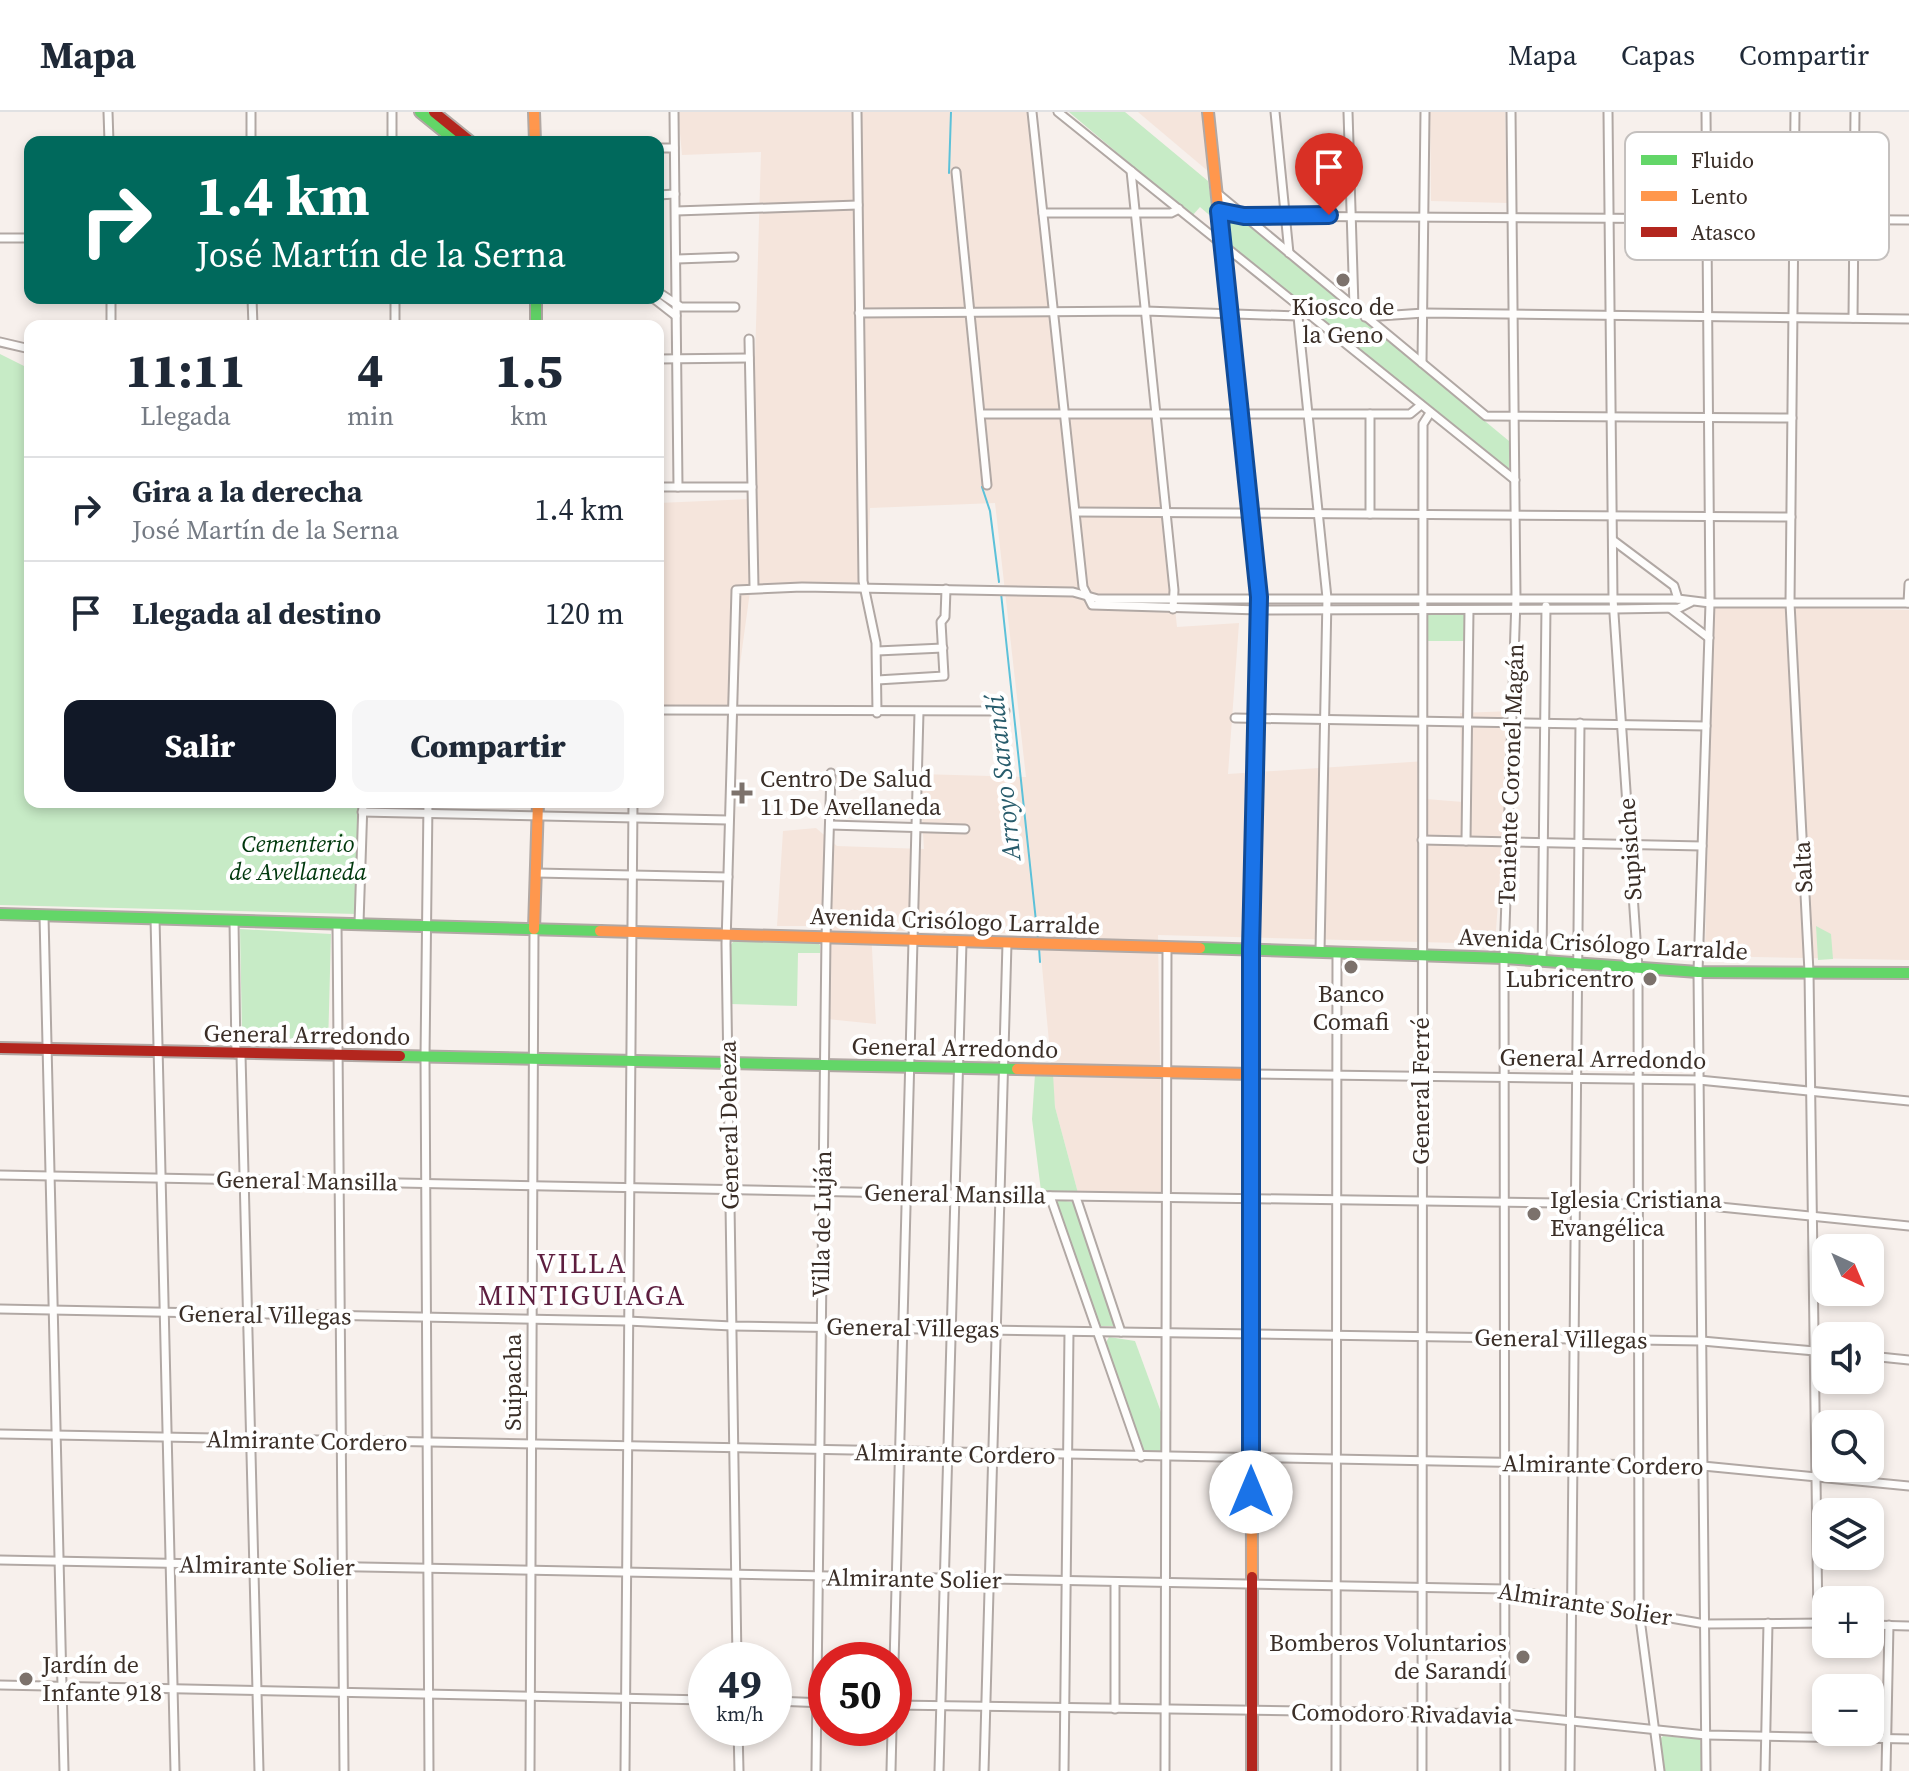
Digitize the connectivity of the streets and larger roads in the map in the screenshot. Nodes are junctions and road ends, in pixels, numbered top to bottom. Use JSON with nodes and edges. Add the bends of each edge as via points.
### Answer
{"nodes":[{"id":1,"x":108,"y":112,"type":"edge"},
{"id":2,"x":251,"y":112,"type":"edge"},
{"id":3,"x":392,"y":112,"type":"edge"},
{"id":4,"x":420,"y":112,"type":"edge"},
{"id":5,"x":434,"y":112,"type":"edge"},
{"id":6,"x":534,"y":112,"type":"edge"},
{"id":7,"x":674,"y":112,"type":"edge"},
{"id":8,"x":857,"y":112,"type":"edge"},
{"id":9,"x":1032,"y":112,"type":"edge"},
{"id":10,"x":1058,"y":112,"type":"edge"},
{"id":11,"x":1208,"y":112,"type":"edge"},
{"id":12,"x":1275,"y":112,"type":"edge"},
{"id":13,"x":1348,"y":112,"type":"edge"},
{"id":14,"x":1425,"y":112,"type":"edge"},
{"id":15,"x":1511,"y":112,"type":"edge"},
{"id":16,"x":1608,"y":112,"type":"edge"},
{"id":17,"x":1706,"y":112,"type":"edge"},
{"id":18,"x":1795,"y":112,"type":"edge"},
{"id":19,"x":1855,"y":112,"type":"edge"},
{"id":20,"x":1706,"y":132,"type":"edge"},
{"id":21,"x":1795,"y":132,"type":"edge"},
{"id":22,"x":1855,"y":132,"type":"edge"},
{"id":23,"x":109,"y":136,"type":"edge"},
{"id":24,"x":251,"y":136,"type":"edge"},
{"id":25,"x":392,"y":136,"type":"edge"},
{"id":26,"x":450,"y":136,"type":"edge"},
{"id":27,"x":464,"y":136,"type":"edge"},
{"id":28,"x":535,"y":136,"type":"edge"},
{"id":29,"x":664,"y":148,"type":"edge"},
{"id":30,"x":674,"y":148,"type":"junction"},
{"id":31,"x":1131,"y":171,"type":"junction"},
{"id":32,"x":956,"y":172,"type":"dead end"},
{"id":33,"x":1217,"y":193,"type":"junction"},
{"id":34,"x":675,"y":194,"type":"junction"},
{"id":35,"x":664,"y":195,"type":"edge"},
{"id":36,"x":858,"y":205,"type":"junction"},
{"id":37,"x":1179,"y":209,"type":"junction"},
{"id":38,"x":676,"y":211,"type":"junction"},
{"id":39,"x":1219,"y":211,"type":"junction"},
{"id":40,"x":1043,"y":213,"type":"junction"},
{"id":41,"x":1134,"y":214,"type":"junction"},
{"id":42,"x":1286,"y":215,"type":"junction"},
{"id":43,"x":1351,"y":215,"type":"junction"},
{"id":44,"x":1424,"y":215,"type":"junction"},
{"id":45,"x":1244,"y":216,"type":"junction"},
{"id":46,"x":1512,"y":216,"type":"junction"},
{"id":47,"x":1610,"y":218,"type":"junction"},
{"id":48,"x":1625,"y":218,"type":"edge"},
{"id":49,"x":0,"y":238,"type":"edge"},
{"id":50,"x":24,"y":238,"type":"edge"},
{"id":51,"x":1222,"y":245,"type":"junction"},
{"id":52,"x":1289,"y":254,"type":"junction"},
{"id":53,"x":734,"y":257,"type":"dead end"},
{"id":54,"x":677,"y":259,"type":"junction"},
{"id":55,"x":1707,"y":260,"type":"edge"},
{"id":56,"x":1793,"y":260,"type":"edge"},
{"id":57,"x":1854,"y":260,"type":"edge"},
{"id":58,"x":664,"y":297,"type":"edge"},
{"id":59,"x":661,"y":304,"type":"edge"},
{"id":60,"x":676,"y":306,"type":"junction"},
{"id":61,"x":735,"y":307,"type":"dead end"},
{"id":62,"x":1354,"y":307,"type":"junction"},
{"id":63,"x":1054,"y":311,"type":"junction"},
{"id":64,"x":1145,"y":311,"type":"junction"},
{"id":65,"x":971,"y":312,"type":"junction"},
{"id":66,"x":859,"y":313,"type":"junction"},
{"id":67,"x":1301,"y":313,"type":"junction"},
{"id":68,"x":1424,"y":313,"type":"junction"},
{"id":69,"x":1229,"y":314,"type":"junction"},
{"id":70,"x":676,"y":316,"type":"junction"},
{"id":71,"x":1513,"y":316,"type":"junction"},
{"id":72,"x":1365,"y":317,"type":"junction"},
{"id":73,"x":1610,"y":317,"type":"junction"},
{"id":74,"x":1708,"y":317,"type":"junction"},
{"id":75,"x":1792,"y":318,"type":"junction"},
{"id":76,"x":1853,"y":318,"type":"junction"},
{"id":77,"x":1909,"y":319,"type":"edge"},
{"id":78,"x":749,"y":339,"type":"dead end"},
{"id":79,"x":0,"y":342,"type":"edge"},
{"id":80,"x":24,"y":348,"type":"edge"},
{"id":81,"x":749,"y":358,"type":"junction"},
{"id":82,"x":664,"y":359,"type":"edge"},
{"id":83,"x":676,"y":359,"type":"junction"},
{"id":84,"x":1422,"y":363,"type":"junction"},
{"id":85,"x":1421,"y":405,"type":"junction"},
{"id":86,"x":1065,"y":411,"type":"junction"},
{"id":87,"x":1155,"y":413,"type":"junction"},
{"id":88,"x":1430,"y":413,"type":"junction"},
{"id":89,"x":981,"y":414,"type":"junction"},
{"id":90,"x":1240,"y":414,"type":"junction"},
{"id":91,"x":1309,"y":414,"type":"junction"},
{"id":92,"x":1370,"y":414,"type":"junction"},
{"id":93,"x":1612,"y":415,"type":"junction"},
{"id":94,"x":1515,"y":417,"type":"junction"},
{"id":95,"x":1709,"y":418,"type":"junction"},
{"id":96,"x":1792,"y":418,"type":"junction"},
{"id":97,"x":1515,"y":480,"type":"junction"},
{"id":98,"x":987,"y":485,"type":"dead end"},
{"id":99,"x":664,"y":487,"type":"edge"},
{"id":100,"x":678,"y":487,"type":"junction"},
{"id":101,"x":752,"y":487,"type":"junction"},
{"id":102,"x":1076,"y":512,"type":"junction"},
{"id":103,"x":1166,"y":512,"type":"junction"},
{"id":104,"x":1251,"y":513,"type":"junction"},
{"id":105,"x":1370,"y":514,"type":"junction"},
{"id":106,"x":1423,"y":514,"type":"junction"},
{"id":107,"x":1320,"y":515,"type":"junction"},
{"id":108,"x":1515,"y":515,"type":"junction"},
{"id":109,"x":1613,"y":516,"type":"junction"},
{"id":110,"x":1709,"y":517,"type":"junction"},
{"id":111,"x":1791,"y":517,"type":"junction"},
{"id":112,"x":1614,"y":541,"type":"junction"},
{"id":113,"x":1909,"y":584,"type":"edge"},
{"id":114,"x":754,"y":587,"type":"junction"},
{"id":115,"x":864,"y":589,"type":"junction"},
{"id":116,"x":946,"y":589,"type":"junction"},
{"id":117,"x":1085,"y":593,"type":"junction"},
{"id":118,"x":1259,"y":597,"type":"junction"},
{"id":119,"x":1174,"y":598,"type":"junction"},
{"id":120,"x":1327,"y":598,"type":"junction"},
{"id":121,"x":1422,"y":599,"type":"junction"},
{"id":122,"x":1516,"y":599,"type":"junction"},
{"id":123,"x":1546,"y":599,"type":"junction"},
{"id":124,"x":1613,"y":599,"type":"junction"},
{"id":125,"x":1678,"y":599,"type":"junction"},
{"id":126,"x":1691,"y":602,"type":"junction"},
{"id":127,"x":1710,"y":603,"type":"junction"},
{"id":128,"x":1790,"y":603,"type":"junction"},
{"id":129,"x":1909,"y":603,"type":"edge"},
{"id":130,"x":1173,"y":609,"type":"junction"},
{"id":131,"x":1546,"y":609,"type":"junction"},
{"id":132,"x":1614,"y":609,"type":"junction"},
{"id":133,"x":1671,"y":609,"type":"junction"},
{"id":134,"x":1259,"y":610,"type":"junction"},
{"id":135,"x":1326,"y":610,"type":"junction"},
{"id":136,"x":1422,"y":610,"type":"junction"},
{"id":137,"x":1469,"y":610,"type":"junction"},
{"id":138,"x":1516,"y":610,"type":"junction"},
{"id":139,"x":1709,"y":638,"type":"junction"},
{"id":140,"x":943,"y":648,"type":"junction"},
{"id":141,"x":877,"y":651,"type":"junction"},
{"id":142,"x":877,"y":680,"type":"junction"},
{"id":143,"x":664,"y":710,"type":"edge"},
{"id":144,"x":732,"y":711,"type":"junction"},
{"id":145,"x":1005,"y":711,"type":"dead end"},
{"id":146,"x":919,"y":712,"type":"junction"},
{"id":147,"x":877,"y":713,"type":"junction"},
{"id":148,"x":1235,"y":718,"type":"dead end"},
{"id":149,"x":1257,"y":718,"type":"junction"},
{"id":150,"x":1325,"y":720,"type":"junction"},
{"id":151,"x":1422,"y":721,"type":"junction"},
{"id":152,"x":1468,"y":721,"type":"junction"},
{"id":153,"x":1512,"y":721,"type":"junction"},
{"id":154,"x":1545,"y":722,"type":"junction"},
{"id":155,"x":1580,"y":723,"type":"junction"},
{"id":156,"x":1622,"y":724,"type":"junction"},
{"id":157,"x":1706,"y":726,"type":"junction"},
{"id":158,"x":831,"y":773,"type":"dead end"},
{"id":159,"x":362,"y":808,"type":"edge"},
{"id":160,"x":428,"y":808,"type":"edge"},
{"id":161,"x":538,"y":808,"type":"edge"},
{"id":162,"x":633,"y":808,"type":"edge"},
{"id":163,"x":362,"y":812,"type":"junction"},
{"id":164,"x":427,"y":814,"type":"junction"},
{"id":165,"x":538,"y":817,"type":"junction"},
{"id":166,"x":633,"y":820,"type":"junction"},
{"id":167,"x":728,"y":820,"type":"junction"},
{"id":168,"x":830,"y":825,"type":"junction"},
{"id":169,"x":917,"y":826,"type":"junction"},
{"id":170,"x":965,"y":829,"type":"dead end"},
{"id":171,"x":1422,"y":840,"type":"junction"},
{"id":172,"x":1466,"y":841,"type":"junction"},
{"id":173,"x":1509,"y":843,"type":"junction"},
{"id":174,"x":1544,"y":844,"type":"junction"},
{"id":175,"x":1576,"y":845,"type":"junction"},
{"id":176,"x":1630,"y":846,"type":"junction"},
{"id":177,"x":1702,"y":846,"type":"junction"},
{"id":178,"x":536,"y":873,"type":"junction"},
{"id":179,"x":632,"y":875,"type":"junction"},
{"id":180,"x":728,"y":877,"type":"junction"},
{"id":181,"x":0,"y":914,"type":"edge"},
{"id":182,"x":44,"y":916,"type":"junction"},
{"id":183,"x":155,"y":918,"type":"junction"},
{"id":184,"x":234,"y":921,"type":"junction"},
{"id":185,"x":337,"y":923,"type":"junction"},
{"id":186,"x":359,"y":923,"type":"junction"},
{"id":187,"x":426,"y":925,"type":"junction"},
{"id":188,"x":534,"y":929,"type":"junction"},
{"id":189,"x":631,"y":931,"type":"junction"},
{"id":190,"x":728,"y":933,"type":"junction"},
{"id":191,"x":826,"y":938,"type":"junction"},
{"id":192,"x":915,"y":941,"type":"junction"},
{"id":193,"x":962,"y":942,"type":"junction"},
{"id":194,"x":1007,"y":943,"type":"junction"},
{"id":195,"x":1167,"y":947,"type":"junction"},
{"id":196,"x":1251,"y":949,"type":"junction"},
{"id":197,"x":1320,"y":951,"type":"junction"},
{"id":198,"x":1337,"y":952,"type":"junction"},
{"id":199,"x":1422,"y":955,"type":"junction"},
{"id":200,"x":1504,"y":958,"type":"junction"},
{"id":201,"x":1542,"y":960,"type":"junction"},
{"id":202,"x":1575,"y":962,"type":"junction"},
{"id":203,"x":1638,"y":968,"type":"junction"},
{"id":204,"x":1698,"y":972,"type":"junction"},
{"id":205,"x":1809,"y":972,"type":"junction"},
{"id":206,"x":1909,"y":973,"type":"edge"},
{"id":207,"x":0,"y":1048,"type":"edge"},
{"id":208,"x":46,"y":1049,"type":"junction"},
{"id":209,"x":157,"y":1052,"type":"junction"},
{"id":210,"x":239,"y":1054,"type":"junction"},
{"id":211,"x":338,"y":1056,"type":"junction"},
{"id":212,"x":425,"y":1057,"type":"junction"},
{"id":213,"x":535,"y":1059,"type":"junction"},
{"id":214,"x":630,"y":1062,"type":"junction"},
{"id":215,"x":728,"y":1063,"type":"junction"},
{"id":216,"x":824,"y":1065,"type":"junction"},
{"id":217,"x":911,"y":1067,"type":"junction"},
{"id":218,"x":959,"y":1068,"type":"junction"},
{"id":219,"x":1005,"y":1070,"type":"junction"},
{"id":220,"x":1167,"y":1072,"type":"junction"},
{"id":221,"x":1252,"y":1074,"type":"junction"},
{"id":222,"x":1337,"y":1076,"type":"junction"},
{"id":223,"x":1421,"y":1076,"type":"junction"},
{"id":224,"x":1506,"y":1077,"type":"junction"},
{"id":225,"x":1575,"y":1078,"type":"junction"},
{"id":226,"x":1638,"y":1079,"type":"junction"},
{"id":227,"x":1699,"y":1080,"type":"junction"},
{"id":228,"x":1810,"y":1090,"type":"junction"},
{"id":229,"x":1909,"y":1101,"type":"edge"},
{"id":230,"x":0,"y":1175,"type":"edge"},
{"id":231,"x":51,"y":1176,"type":"junction"},
{"id":232,"x":160,"y":1177,"type":"junction"},
{"id":233,"x":245,"y":1180,"type":"junction"},
{"id":234,"x":339,"y":1181,"type":"junction"},
{"id":235,"x":426,"y":1183,"type":"junction"},
{"id":236,"x":535,"y":1184,"type":"junction"},
{"id":237,"x":630,"y":1186,"type":"junction"},
{"id":238,"x":730,"y":1187,"type":"junction"},
{"id":239,"x":822,"y":1191,"type":"junction"},
{"id":240,"x":908,"y":1193,"type":"junction"},
{"id":241,"x":958,"y":1194,"type":"junction"},
{"id":242,"x":1001,"y":1195,"type":"junction"},
{"id":243,"x":1050,"y":1196,"type":"junction"},
{"id":244,"x":1076,"y":1197,"type":"junction"},
{"id":245,"x":1168,"y":1198,"type":"junction"},
{"id":246,"x":1251,"y":1199,"type":"junction"},
{"id":247,"x":1336,"y":1201,"type":"junction"},
{"id":248,"x":1421,"y":1202,"type":"junction"},
{"id":249,"x":1505,"y":1202,"type":"junction"},
{"id":250,"x":1574,"y":1204,"type":"junction"},
{"id":251,"x":1638,"y":1205,"type":"junction"},
{"id":252,"x":1700,"y":1205,"type":"junction"},
{"id":253,"x":1812,"y":1217,"type":"junction"},
{"id":254,"x":1909,"y":1226,"type":"edge"},
{"id":255,"x":0,"y":1309,"type":"edge"},
{"id":256,"x":54,"y":1310,"type":"junction"},
{"id":257,"x":163,"y":1312,"type":"junction"},
{"id":258,"x":248,"y":1315,"type":"junction"},
{"id":259,"x":340,"y":1316,"type":"junction"},
{"id":260,"x":427,"y":1318,"type":"junction"},
{"id":261,"x":534,"y":1319,"type":"junction"},
{"id":262,"x":627,"y":1321,"type":"junction"},
{"id":263,"x":1814,"y":1322,"type":"edge"},
{"id":264,"x":732,"y":1326,"type":"junction"},
{"id":265,"x":821,"y":1326,"type":"junction"},
{"id":266,"x":904,"y":1327,"type":"junction"},
{"id":267,"x":953,"y":1329,"type":"junction"},
{"id":268,"x":997,"y":1330,"type":"junction"},
{"id":269,"x":1069,"y":1332,"type":"junction"},
{"id":270,"x":1098,"y":1332,"type":"junction"},
{"id":271,"x":1121,"y":1332,"type":"junction"},
{"id":272,"x":1166,"y":1333,"type":"junction"},
{"id":273,"x":1252,"y":1335,"type":"junction"},
{"id":274,"x":1336,"y":1336,"type":"junction"},
{"id":275,"x":1421,"y":1337,"type":"junction"},
{"id":276,"x":1505,"y":1339,"type":"junction"},
{"id":277,"x":1574,"y":1340,"type":"junction"},
{"id":278,"x":1638,"y":1340,"type":"junction"},
{"id":279,"x":1702,"y":1341,"type":"junction"},
{"id":280,"x":1812,"y":1350,"type":"edge"},
{"id":281,"x":1884,"y":1357,"type":"edge"},
{"id":282,"x":1909,"y":1360,"type":"edge"},
{"id":283,"x":0,"y":1434,"type":"edge"},
{"id":284,"x":56,"y":1436,"type":"junction"},
{"id":285,"x":166,"y":1438,"type":"junction"},
{"id":286,"x":251,"y":1441,"type":"junction"},
{"id":287,"x":341,"y":1441,"type":"junction"},
{"id":288,"x":427,"y":1444,"type":"junction"},
{"id":289,"x":533,"y":1445,"type":"junction"},
{"id":290,"x":627,"y":1448,"type":"junction"},
{"id":291,"x":735,"y":1449,"type":"junction"},
{"id":292,"x":819,"y":1451,"type":"junction"},
{"id":293,"x":901,"y":1453,"type":"junction"},
{"id":294,"x":948,"y":1455,"type":"junction"},
{"id":295,"x":993,"y":1456,"type":"junction"},
{"id":296,"x":1065,"y":1457,"type":"junction"},
{"id":297,"x":1141,"y":1457,"type":"junction"},
{"id":298,"x":1166,"y":1458,"type":"junction"},
{"id":299,"x":1251,"y":1460,"type":"junction"},
{"id":300,"x":1336,"y":1462,"type":"junction"},
{"id":301,"x":1421,"y":1462,"type":"junction"},
{"id":302,"x":1505,"y":1464,"type":"junction"},
{"id":303,"x":1574,"y":1464,"type":"junction"},
{"id":304,"x":1637,"y":1466,"type":"junction"},
{"id":305,"x":1703,"y":1466,"type":"junction"},
{"id":306,"x":1812,"y":1477,"type":"edge"},
{"id":307,"x":1815,"y":1482,"type":"edge"},
{"id":308,"x":1867,"y":1482,"type":"edge"},
{"id":309,"x":1909,"y":1486,"type":"edge"},
{"id":310,"x":0,"y":1560,"type":"edge"},
{"id":311,"x":59,"y":1562,"type":"junction"},
{"id":312,"x":169,"y":1564,"type":"junction"},
{"id":313,"x":254,"y":1566,"type":"junction"},
{"id":314,"x":343,"y":1567,"type":"junction"},
{"id":315,"x":429,"y":1569,"type":"junction"},
{"id":316,"x":532,"y":1571,"type":"junction"},
{"id":317,"x":627,"y":1574,"type":"junction"},
{"id":318,"x":736,"y":1575,"type":"junction"},
{"id":319,"x":818,"y":1578,"type":"junction"},
{"id":320,"x":897,"y":1579,"type":"junction"},
{"id":321,"x":945,"y":1579,"type":"junction"},
{"id":322,"x":990,"y":1581,"type":"junction"},
{"id":323,"x":1065,"y":1582,"type":"junction"},
{"id":324,"x":1115,"y":1583,"type":"junction"},
{"id":325,"x":1166,"y":1584,"type":"junction"},
{"id":326,"x":1820,"y":1586,"type":"edge"},
{"id":327,"x":1251,"y":1587,"type":"junction"},
{"id":328,"x":1336,"y":1587,"type":"junction"},
{"id":329,"x":1421,"y":1589,"type":"junction"},
{"id":330,"x":1505,"y":1589,"type":"junction"},
{"id":331,"x":1574,"y":1599,"type":"junction"},
{"id":332,"x":1639,"y":1611,"type":"junction"},
{"id":333,"x":1768,"y":1623,"type":"junction"},
{"id":334,"x":1812,"y":1623,"type":"edge"},
{"id":335,"x":1705,"y":1624,"type":"junction"},
{"id":336,"x":1884,"y":1625,"type":"edge"},
{"id":337,"x":1889,"y":1625,"type":"junction"},
{"id":338,"x":1909,"y":1626,"type":"edge"},
{"id":339,"x":737,"y":1642,"type":"edge"},
{"id":340,"x":820,"y":1642,"type":"edge"},
{"id":341,"x":895,"y":1642,"type":"edge"},
{"id":342,"x":0,"y":1685,"type":"edge"},
{"id":343,"x":62,"y":1686,"type":"junction"},
{"id":344,"x":173,"y":1690,"type":"junction"},
{"id":345,"x":258,"y":1691,"type":"junction"},
{"id":346,"x":344,"y":1693,"type":"junction"},
{"id":347,"x":429,"y":1696,"type":"junction"},
{"id":348,"x":530,"y":1696,"type":"junction"},
{"id":349,"x":625,"y":1699,"type":"junction"},
{"id":350,"x":688,"y":1700,"type":"edge"},
{"id":351,"x":912,"y":1706,"type":"edge"},
{"id":352,"x":941,"y":1707,"type":"junction"},
{"id":353,"x":985,"y":1708,"type":"junction"},
{"id":354,"x":1064,"y":1709,"type":"junction"},
{"id":355,"x":1115,"y":1709,"type":"junction"},
{"id":356,"x":1167,"y":1710,"type":"junction"},
{"id":357,"x":1251,"y":1711,"type":"junction"},
{"id":358,"x":1336,"y":1712,"type":"junction"},
{"id":359,"x":1422,"y":1714,"type":"junction"},
{"id":360,"x":1505,"y":1714,"type":"junction"},
{"id":361,"x":1573,"y":1722,"type":"junction"},
{"id":362,"x":1654,"y":1731,"type":"junction"},
{"id":363,"x":1765,"y":1734,"type":"junction"},
{"id":364,"x":1706,"y":1735,"type":"junction"},
{"id":365,"x":1887,"y":1738,"type":"junction"},
{"id":366,"x":1909,"y":1739,"type":"edge"},
{"id":367,"x":738,"y":1746,"type":"edge"},
{"id":368,"x":818,"y":1746,"type":"edge"},
{"id":369,"x":892,"y":1746,"type":"edge"},
{"id":370,"x":64,"y":1771,"type":"edge"},
{"id":371,"x":175,"y":1771,"type":"edge"},
{"id":372,"x":259,"y":1771,"type":"edge"},
{"id":373,"x":344,"y":1771,"type":"edge"},
{"id":374,"x":429,"y":1771,"type":"edge"},
{"id":375,"x":530,"y":1771,"type":"edge"},
{"id":376,"x":625,"y":1771,"type":"edge"},
{"id":377,"x":739,"y":1771,"type":"edge"},
{"id":378,"x":816,"y":1771,"type":"edge"},
{"id":379,"x":891,"y":1771,"type":"edge"},
{"id":380,"x":939,"y":1771,"type":"edge"},
{"id":381,"x":984,"y":1771,"type":"edge"},
{"id":382,"x":1064,"y":1771,"type":"edge"},
{"id":383,"x":1165,"y":1771,"type":"edge"},
{"id":384,"x":1252,"y":1771,"type":"edge"},
{"id":385,"x":1336,"y":1771,"type":"edge"},
{"id":386,"x":1422,"y":1771,"type":"edge"},
{"id":387,"x":1505,"y":1771,"type":"edge"},
{"id":388,"x":1570,"y":1771,"type":"edge"},
{"id":389,"x":1660,"y":1771,"type":"edge"},
{"id":390,"x":1706,"y":1771,"type":"edge"},
{"id":391,"x":1765,"y":1771,"type":"edge"},
{"id":392,"x":1886,"y":1771,"type":"edge"}],
"edges":[{"from":1,"to":23,"type":"street"},
{"from":2,"to":24,"type":"street"},
{"from":3,"to":25,"type":"street"},
{"from":4,"to":26,"type":"street"},
{"from":5,"to":27,"type":"street"},
{"from":6,"to":28,"type":"street"},
{"from":7,"to":30,"type":"street"},
{"from":8,"to":36,"type":"street"},
{"from":9,"to":40,"type":"street"},
{"from":10,"to":31,"type":"street"},
{"from":11,"to":33,"type":"street"},
{"from":12,"to":42,"type":"street"},
{"from":13,"to":43,"type":"street"},
{"from":14,"to":44,"type":"street"},
{"from":15,"to":46,"type":"street","name":"Teniente Coronel Magán"},
{"from":16,"to":47,"type":"street","name":"Supisiche"},
{"from":17,"to":20,"type":"street"},
{"from":18,"to":21,"type":"street","name":"Salta"},
{"from":19,"to":22,"type":"street"},
{"from":29,"to":30,"type":"street"},
{"from":30,"to":34,"type":"street"},
{"from":31,"to":37,"type":"street"},
{"from":31,"to":41,"type":"street"},
{"from":32,"to":65,"type":"street"},
{"from":33,"to":39,"type":"street"},
{"from":33,"to":45,"type":"street"},
{"from":34,"to":35,"type":"street"},
{"from":34,"to":38,"type":"street"},
{"from":36,"to":38,"type":"street"},
{"from":36,"to":66,"type":"street"},
{"from":37,"to":41,"type":"street"},
{"from":37,"to":51,"type":"street"},
{"from":38,"to":54,"type":"street"},
{"from":39,"to":45,"type":"street"},
{"from":39,"to":51,"type":"street"},
{"from":40,"to":41,"type":"street"},
{"from":40,"to":63,"type":"street"},
{"from":41,"to":64,"type":"street"},
{"from":42,"to":43,"type":"street"},
{"from":42,"to":45,"type":"street"},
{"from":42,"to":52,"type":"street"},
{"from":43,"to":44,"type":"street"},
{"from":43,"to":62,"type":"street"},
{"from":44,"to":46,"type":"street"},
{"from":44,"to":68,"type":"street"},
{"from":45,"to":52,"type":"street"},
{"from":46,"to":47,"type":"street"},
{"from":46,"to":71,"type":"street","name":"Teniente Coronel Magán"},
{"from":47,"to":48,"type":"street"},
{"from":47,"to":73,"type":"street","name":"Supisiche"},
{"from":49,"to":50,"type":"street"},
{"from":51,"to":67,"type":"street"},
{"from":51,"to":69,"type":"street"},
{"from":52,"to":62,"type":"street"},
{"from":53,"to":54,"type":"street"},
{"from":54,"to":60,"type":"street"},
{"from":55,"to":74,"type":"street"},
{"from":56,"to":75,"type":"street","name":"Salta"},
{"from":57,"to":76,"type":"street"},
{"from":58,"to":60,"type":"street"},
{"from":59,"to":70,"type":"street"},
{"from":60,"to":61,"type":"street"},
{"from":60,"to":70,"type":"street"},
{"from":62,"to":72,"type":"street"},
{"from":63,"to":64,"type":"street"},
{"from":63,"to":65,"type":"street"},
{"from":63,"to":86,"type":"street"},
{"from":64,"to":69,"type":"street"},
{"from":64,"to":87,"type":"street"},
{"from":65,"to":66,"type":"street"},
{"from":65,"to":89,"type":"street"},
{"from":66,"to":115,"type":"street"},
{"from":67,"to":69,"type":"street"},
{"from":67,"to":85,"type":"street"},
{"from":67,"to":91,"type":"street"},
{"from":68,"to":71,"type":"street"},
{"from":68,"to":72,"type":"street"},
{"from":68,"to":84,"type":"street"},
{"from":69,"to":90,"type":"street"},
{"from":70,"to":83,"type":"street"},
{"from":71,"to":73,"type":"street"},
{"from":71,"to":94,"type":"street","name":"Teniente Coronel Magán"},
{"from":72,"to":84,"type":"street"},
{"from":73,"to":74,"type":"street"},
{"from":73,"to":93,"type":"street","name":"Supisiche"},
{"from":74,"to":75,"type":"street"},
{"from":74,"to":95,"type":"street"},
{"from":75,"to":76,"type":"street"},
{"from":75,"to":96,"type":"street","name":"Salta"},
{"from":76,"to":77,"type":"street"},
{"from":78,"to":81,"type":"street"},
{"from":79,"to":80,"type":"street"},
{"from":81,"to":83,"type":"street"},
{"from":81,"to":101,"type":"street"},
{"from":82,"to":83,"type":"street"},
{"from":83,"to":100,"type":"street"},
{"from":84,"to":94,"type":"street","via":[[1486,416]]},
{"from":85,"to":88,"type":"street"},
{"from":85,"to":92,"type":"street","via":[[1410,414]]},
{"from":86,"to":87,"type":"street"},
{"from":86,"to":89,"type":"street"},
{"from":86,"to":102,"type":"street"},
{"from":87,"to":90,"type":"street"},
{"from":87,"to":103,"type":"street"},
{"from":88,"to":97,"type":"street"},
{"from":88,"to":106,"type":"street","name":"General Ferré","via":[[1423,424]]},
{"from":89,"to":98,"type":"street"},
{"from":90,"to":91,"type":"street"},
{"from":90,"to":104,"type":"street"},
{"from":91,"to":92,"type":"street"},
{"from":91,"to":107,"type":"street"},
{"from":92,"to":105,"type":"street"},
{"from":93,"to":94,"type":"street"},
{"from":93,"to":95,"type":"street"},
{"from":93,"to":109,"type":"street","name":"Supisiche"},
{"from":94,"to":97,"type":"street","name":"Teniente Coronel Magán"},
{"from":95,"to":96,"type":"street"},
{"from":95,"to":110,"type":"street"},
{"from":96,"to":111,"type":"street","name":"Salta"},
{"from":97,"to":108,"type":"street","name":"Teniente Coronel Magán"},
{"from":99,"to":100,"type":"street"},
{"from":100,"to":101,"type":"street"},
{"from":101,"to":114,"type":"street"},
{"from":102,"to":103,"type":"street"},
{"from":102,"to":117,"type":"street"},
{"from":103,"to":104,"type":"street"},
{"from":103,"to":119,"type":"street"},
{"from":104,"to":107,"type":"street"},
{"from":104,"to":118,"type":"street"},
{"from":105,"to":106,"type":"street"},
{"from":105,"to":107,"type":"street"},
{"from":106,"to":108,"type":"street"},
{"from":106,"to":121,"type":"street","name":"General Ferré"},
{"from":107,"to":120,"type":"street"},
{"from":108,"to":109,"type":"street"},
{"from":108,"to":122,"type":"street","name":"Teniente Coronel Magán"},
{"from":109,"to":110,"type":"street"},
{"from":109,"to":112,"type":"street","name":"Supisiche"},
{"from":110,"to":111,"type":"street"},
{"from":110,"to":127,"type":"street"},
{"from":111,"to":128,"type":"street","name":"Salta"},
{"from":112,"to":124,"type":"street","name":"Supisiche"},
{"from":112,"to":125,"type":"street","via":[[1674,586]]},
{"from":113,"to":129,"type":"street"},
{"from":114,"to":115,"type":"street"},
{"from":114,"to":144,"type":"street","name":"General Deheza","via":[[736,590]]},
{"from":115,"to":116,"type":"street"},
{"from":115,"to":141,"type":"street"},
{"from":116,"to":117,"type":"street"},
{"from":116,"to":140,"type":"street"},
{"from":117,"to":119,"type":"street","via":[[1098,599]]},
{"from":117,"to":130,"type":"street","via":[[1094,607]]},
{"from":118,"to":119,"type":"street"},
{"from":118,"to":120,"type":"street"},
{"from":118,"to":134,"type":"street"},
{"from":119,"to":130,"type":"street"},
{"from":120,"to":121,"type":"street"},
{"from":120,"to":135,"type":"street"},
{"from":121,"to":122,"type":"street"},
{"from":121,"to":136,"type":"street","name":"General Ferré"},
{"from":122,"to":123,"type":"street"},
{"from":122,"to":138,"type":"street","name":"Teniente Coronel Magán"},
{"from":123,"to":124,"type":"street"},
{"from":123,"to":131,"type":"street"},
{"from":124,"to":125,"type":"street"},
{"from":124,"to":132,"type":"street","name":"Supisiche"},
{"from":125,"to":126,"type":"street"},
{"from":126,"to":127,"type":"street"},
{"from":126,"to":133,"type":"street"},
{"from":127,"to":128,"type":"street"},
{"from":127,"to":139,"type":"street"},
{"from":128,"to":129,"type":"street"},
{"from":128,"to":205,"type":"street","name":"Salta"},
{"from":130,"to":134,"type":"street"},
{"from":131,"to":132,"type":"street"},
{"from":131,"to":138,"type":"street"},
{"from":131,"to":154,"type":"street"},
{"from":132,"to":133,"type":"street"},
{"from":132,"to":156,"type":"street","name":"Supisiche"},
{"from":133,"to":139,"type":"street"},
{"from":134,"to":135,"type":"street"},
{"from":134,"to":149,"type":"street"},
{"from":135,"to":136,"type":"street"},
{"from":135,"to":150,"type":"street"},
{"from":136,"to":137,"type":"street"},
{"from":136,"to":151,"type":"street","name":"General Ferré"},
{"from":137,"to":138,"type":"street"},
{"from":137,"to":152,"type":"street"},
{"from":138,"to":153,"type":"street","name":"Teniente Coronel Magán"},
{"from":139,"to":157,"type":"street"},
{"from":140,"to":141,"type":"street"},
{"from":140,"to":142,"type":"street","via":[[944,676]]},
{"from":141,"to":142,"type":"street"},
{"from":142,"to":147,"type":"street"},
{"from":143,"to":144,"type":"street"},
{"from":144,"to":147,"type":"street"},
{"from":144,"to":167,"type":"street","name":"General Deheza"},
{"from":145,"to":146,"type":"street"},
{"from":146,"to":147,"type":"street"},
{"from":146,"to":169,"type":"street"},
{"from":148,"to":149,"type":"street"},
{"from":149,"to":150,"type":"street"},
{"from":149,"to":196,"type":"street"},
{"from":150,"to":151,"type":"street"},
{"from":150,"to":197,"type":"street"},
{"from":151,"to":152,"type":"street"},
{"from":151,"to":171,"type":"street","name":"General Ferré"},
{"from":152,"to":153,"type":"street"},
{"from":152,"to":172,"type":"street"},
{"from":153,"to":154,"type":"street"},
{"from":153,"to":173,"type":"street","name":"Teniente Coronel Magán"},
{"from":154,"to":155,"type":"street"},
{"from":154,"to":174,"type":"street"},
{"from":155,"to":156,"type":"street"},
{"from":155,"to":175,"type":"street"},
{"from":156,"to":157,"type":"street"},
{"from":156,"to":176,"type":"street","name":"Supisiche"},
{"from":157,"to":177,"type":"street"},
{"from":158,"to":168,"type":"street","name":"Villa de Luján"},
{"from":159,"to":163,"type":"street"},
{"from":160,"to":164,"type":"street"},
{"from":161,"to":165,"type":"street","name":"Suipacha"},
{"from":162,"to":166,"type":"street"},
{"from":163,"to":164,"type":"street"},
{"from":163,"to":186,"type":"street"},
{"from":164,"to":165,"type":"street"},
{"from":164,"to":187,"type":"street"},
{"from":165,"to":166,"type":"street"},
{"from":165,"to":178,"type":"street","name":"Suipacha"},
{"from":166,"to":167,"type":"street"},
{"from":166,"to":179,"type":"street"},
{"from":167,"to":180,"type":"street","name":"General Deheza"},
{"from":168,"to":169,"type":"street"},
{"from":168,"to":191,"type":"street","name":"Villa de Luján"},
{"from":169,"to":170,"type":"street"},
{"from":169,"to":192,"type":"street"},
{"from":171,"to":172,"type":"street"},
{"from":171,"to":199,"type":"street","name":"General Ferré"},
{"from":172,"to":173,"type":"street"},
{"from":173,"to":174,"type":"street"},
{"from":173,"to":200,"type":"street","name":"Teniente Coronel Magán"},
{"from":174,"to":175,"type":"street"},
{"from":174,"to":201,"type":"street"},
{"from":175,"to":176,"type":"street"},
{"from":175,"to":202,"type":"street"},
{"from":176,"to":177,"type":"street"},
{"from":176,"to":203,"type":"street","name":"Supisiche"},
{"from":177,"to":204,"type":"street"},
{"from":178,"to":179,"type":"street"},
{"from":178,"to":188,"type":"street","name":"Suipacha"},
{"from":179,"to":180,"type":"street"},
{"from":179,"to":189,"type":"street"},
{"from":180,"to":190,"type":"street","name":"General Deheza"},
{"from":181,"to":182,"type":"street","name":"Avenida Crisólogo Larralde"},
{"from":182,"to":183,"type":"street","name":"Avenida Crisólogo Larralde"},
{"from":182,"to":208,"type":"street"},
{"from":183,"to":184,"type":"street","name":"Avenida Crisólogo Larralde"},
{"from":183,"to":209,"type":"street"},
{"from":184,"to":185,"type":"street","name":"Avenida Crisólogo Larralde"},
{"from":184,"to":210,"type":"street"},
{"from":185,"to":186,"type":"street","name":"Avenida Crisólogo Larralde"},
{"from":185,"to":211,"type":"street"},
{"from":186,"to":187,"type":"street","name":"Avenida Crisólogo Larralde"},
{"from":187,"to":188,"type":"street","name":"Avenida Crisólogo Larralde"},
{"from":187,"to":212,"type":"street"},
{"from":188,"to":189,"type":"street","name":"Avenida Crisólogo Larralde"},
{"from":188,"to":213,"type":"street","name":"Suipacha"},
{"from":189,"to":190,"type":"street","name":"Avenida Crisólogo Larralde"},
{"from":189,"to":214,"type":"street"},
{"from":190,"to":191,"type":"street","name":"Avenida Crisólogo Larralde"},
{"from":190,"to":215,"type":"street","name":"General Deheza"},
{"from":191,"to":192,"type":"street","name":"Avenida Crisólogo Larralde"},
{"from":191,"to":216,"type":"street","name":"Villa de Luján"},
{"from":192,"to":193,"type":"street","name":"Avenida Crisólogo Larralde"},
{"from":192,"to":217,"type":"street"},
{"from":193,"to":194,"type":"street","name":"Avenida Crisólogo Larralde"},
{"from":193,"to":218,"type":"street"},
{"from":194,"to":195,"type":"street","name":"Avenida Crisólogo Larralde"},
{"from":194,"to":219,"type":"street"},
{"from":195,"to":196,"type":"street","name":"Avenida Crisólogo Larralde"},
{"from":195,"to":220,"type":"street"},
{"from":196,"to":197,"type":"street","name":"Avenida Crisólogo Larralde"},
{"from":196,"to":221,"type":"street"},
{"from":197,"to":198,"type":"street","name":"Avenida Crisólogo Larralde"},
{"from":198,"to":199,"type":"street","name":"Avenida Crisólogo Larralde"},
{"from":198,"to":222,"type":"street"},
{"from":199,"to":200,"type":"street","name":"Avenida Crisólogo Larralde"},
{"from":199,"to":223,"type":"street","name":"General Ferré"},
{"from":200,"to":201,"type":"street","name":"Avenida Crisólogo Larralde"},
{"from":200,"to":224,"type":"street","name":"Teniente Coronel Magán"},
{"from":201,"to":202,"type":"street","name":"Avenida Crisólogo Larralde"},
{"from":202,"to":203,"type":"street","name":"Avenida Crisólogo Larralde"},
{"from":202,"to":225,"type":"street"},
{"from":203,"to":204,"type":"street","name":"Avenida Crisólogo Larralde"},
{"from":203,"to":226,"type":"street","name":"Supisiche"},
{"from":204,"to":205,"type":"street","name":"Avenida Crisólogo Larralde"},
{"from":204,"to":227,"type":"street"},
{"from":205,"to":206,"type":"street","name":"Avenida Crisólogo Larralde"},
{"from":205,"to":228,"type":"street","name":"Salta"},
{"from":207,"to":208,"type":"street","name":"General Arredondo"},
{"from":208,"to":209,"type":"street","name":"General Arredondo"},
{"from":208,"to":231,"type":"street"},
{"from":209,"to":210,"type":"street","name":"General Arredondo"},
{"from":209,"to":232,"type":"street"},
{"from":210,"to":211,"type":"street","name":"General Arredondo"},
{"from":210,"to":233,"type":"street"},
{"from":211,"to":212,"type":"street","name":"General Arredondo"},
{"from":211,"to":234,"type":"street"},
{"from":212,"to":213,"type":"street","name":"General Arredondo"},
{"from":212,"to":235,"type":"street"},
{"from":213,"to":214,"type":"street","name":"General Arredondo"},
{"from":213,"to":236,"type":"street","name":"Suipacha"},
{"from":214,"to":215,"type":"street","name":"General Arredondo"},
{"from":214,"to":237,"type":"street"},
{"from":215,"to":216,"type":"street","name":"General Arredondo"},
{"from":215,"to":238,"type":"street","name":"General Deheza"},
{"from":216,"to":217,"type":"street","name":"General Arredondo"},
{"from":216,"to":239,"type":"street","name":"Villa de Luján"},
{"from":217,"to":218,"type":"street","name":"General Arredondo"},
{"from":217,"to":240,"type":"street"},
{"from":218,"to":219,"type":"street","name":"General Arredondo"},
{"from":218,"to":241,"type":"street"},
{"from":219,"to":220,"type":"street","name":"General Arredondo"},
{"from":219,"to":242,"type":"street"},
{"from":220,"to":221,"type":"street","name":"General Arredondo"},
{"from":220,"to":245,"type":"street"},
{"from":221,"to":222,"type":"street","name":"General Arredondo"},
{"from":221,"to":246,"type":"street"},
{"from":222,"to":223,"type":"street","name":"General Arredondo"},
{"from":222,"to":247,"type":"street"},
{"from":223,"to":224,"type":"street","name":"General Arredondo"},
{"from":223,"to":248,"type":"street","name":"General Ferré"},
{"from":224,"to":225,"type":"street","name":"General Arredondo"},
{"from":224,"to":249,"type":"street","name":"Teniente Coronel Magán"},
{"from":225,"to":226,"type":"street","name":"General Arredondo"},
{"from":225,"to":250,"type":"street"},
{"from":226,"to":227,"type":"street","name":"General Arredondo"},
{"from":226,"to":251,"type":"street","name":"Supisiche"},
{"from":227,"to":228,"type":"street","name":"General Arredondo"},
{"from":227,"to":252,"type":"street"},
{"from":228,"to":229,"type":"street","name":"General Arredondo"},
{"from":228,"to":253,"type":"street","name":"Salta"},
{"from":230,"to":231,"type":"street","name":"General Mansilla"},
{"from":231,"to":232,"type":"street","name":"General Mansilla"},
{"from":231,"to":256,"type":"street"},
{"from":232,"to":233,"type":"street","name":"General Mansilla"},
{"from":232,"to":257,"type":"street"},
{"from":233,"to":234,"type":"street","name":"General Mansilla"},
{"from":233,"to":258,"type":"street"},
{"from":234,"to":235,"type":"street","name":"General Mansilla"},
{"from":234,"to":259,"type":"street"},
{"from":235,"to":236,"type":"street","name":"General Mansilla"},
{"from":235,"to":260,"type":"street"},
{"from":236,"to":237,"type":"street","name":"General Mansilla"},
{"from":236,"to":261,"type":"street","name":"Suipacha"},
{"from":237,"to":238,"type":"street","name":"General Mansilla"},
{"from":237,"to":262,"type":"street"},
{"from":238,"to":239,"type":"street","name":"General Mansilla"},
{"from":238,"to":264,"type":"street","name":"General Deheza"},
{"from":239,"to":240,"type":"street","name":"General Mansilla"},
{"from":239,"to":265,"type":"street","name":"Villa de Luján"},
{"from":240,"to":241,"type":"street","name":"General Mansilla"},
{"from":240,"to":266,"type":"street"},
{"from":241,"to":242,"type":"street","name":"General Mansilla"},
{"from":241,"to":267,"type":"street"},
{"from":242,"to":243,"type":"street","name":"General Mansilla"},
{"from":242,"to":268,"type":"street"},
{"from":243,"to":244,"type":"street","name":"General Mansilla"},
{"from":243,"to":270,"type":"street"},
{"from":244,"to":245,"type":"street","name":"General Mansilla"},
{"from":244,"to":271,"type":"street"},
{"from":245,"to":246,"type":"street","name":"General Mansilla"},
{"from":245,"to":272,"type":"street"},
{"from":246,"to":247,"type":"street","name":"General Mansilla"},
{"from":246,"to":273,"type":"street"},
{"from":247,"to":248,"type":"street","name":"General Mansilla"},
{"from":247,"to":274,"type":"street"},
{"from":248,"to":249,"type":"street","name":"General Mansilla"},
{"from":248,"to":275,"type":"street","name":"General Ferré"},
{"from":249,"to":250,"type":"street","name":"General Mansilla"},
{"from":249,"to":276,"type":"street","name":"Teniente Coronel Magán"},
{"from":250,"to":251,"type":"street","name":"General Mansilla"},
{"from":250,"to":277,"type":"street"},
{"from":251,"to":252,"type":"street","name":"General Mansilla"},
{"from":251,"to":278,"type":"street","name":"Supisiche"},
{"from":252,"to":253,"type":"street","name":"General Mansilla"},
{"from":252,"to":279,"type":"street"},
{"from":253,"to":254,"type":"street","name":"General Mansilla"},
{"from":253,"to":263,"type":"street","name":"Salta"},
{"from":255,"to":256,"type":"street","name":"General Villegas"},
{"from":256,"to":257,"type":"street","name":"General Villegas"},
{"from":256,"to":284,"type":"street"},
{"from":257,"to":258,"type":"street","name":"General Villegas"},
{"from":257,"to":285,"type":"street"},
{"from":258,"to":259,"type":"street","name":"General Villegas"},
{"from":258,"to":286,"type":"street"},
{"from":259,"to":260,"type":"street","name":"General Villegas"},
{"from":259,"to":287,"type":"street"},
{"from":260,"to":261,"type":"street","name":"General Villegas"},
{"from":260,"to":288,"type":"street"},
{"from":261,"to":262,"type":"street","name":"General Villegas"},
{"from":261,"to":289,"type":"street","name":"Suipacha"},
{"from":262,"to":264,"type":"street","name":"General Villegas"},
{"from":262,"to":290,"type":"street"},
{"from":264,"to":265,"type":"street","name":"General Villegas"},
{"from":264,"to":291,"type":"street","name":"General Deheza"},
{"from":265,"to":266,"type":"street","name":"General Villegas"},
{"from":265,"to":292,"type":"street","name":"Villa de Luján"},
{"from":266,"to":267,"type":"street","name":"General Villegas"},
{"from":266,"to":293,"type":"street"},
{"from":267,"to":268,"type":"street","name":"General Villegas"},
{"from":267,"to":294,"type":"street"},
{"from":268,"to":269,"type":"street","name":"General Villegas"},
{"from":268,"to":295,"type":"street"},
{"from":269,"to":270,"type":"street","name":"General Villegas"},
{"from":269,"to":296,"type":"street"},
{"from":270,"to":271,"type":"street","name":"General Villegas"},
{"from":270,"to":297,"type":"street"},
{"from":271,"to":272,"type":"street","name":"General Villegas"},
{"from":272,"to":273,"type":"street","name":"General Villegas"},
{"from":272,"to":298,"type":"street"},
{"from":273,"to":274,"type":"street","name":"General Villegas"},
{"from":273,"to":299,"type":"street"},
{"from":274,"to":275,"type":"street","name":"General Villegas"},
{"from":274,"to":300,"type":"street"},
{"from":275,"to":276,"type":"street","name":"General Villegas"},
{"from":275,"to":301,"type":"street","name":"General Ferré"},
{"from":276,"to":277,"type":"street","name":"General Villegas"},
{"from":276,"to":302,"type":"street","name":"Teniente Coronel Magán"},
{"from":277,"to":278,"type":"street","name":"General Villegas"},
{"from":277,"to":303,"type":"street"},
{"from":278,"to":279,"type":"street","name":"General Villegas"},
{"from":278,"to":304,"type":"street","name":"Supisiche"},
{"from":279,"to":280,"type":"street","name":"General Villegas"},
{"from":279,"to":305,"type":"street"},
{"from":281,"to":282,"type":"street"},
{"from":283,"to":284,"type":"street","name":"Almirante Cordero"},
{"from":284,"to":285,"type":"street","name":"Almirante Cordero"},
{"from":284,"to":311,"type":"street"},
{"from":285,"to":286,"type":"street","name":"Almirante Cordero"},
{"from":285,"to":312,"type":"street"},
{"from":286,"to":287,"type":"street","name":"Almirante Cordero"},
{"from":286,"to":313,"type":"street"},
{"from":287,"to":288,"type":"street","name":"Almirante Cordero"},
{"from":287,"to":314,"type":"street"},
{"from":288,"to":289,"type":"street","name":"Almirante Cordero"},
{"from":288,"to":315,"type":"street"},
{"from":289,"to":290,"type":"street","name":"Almirante Cordero"},
{"from":289,"to":316,"type":"street","name":"Suipacha"},
{"from":290,"to":291,"type":"street","name":"Almirante Cordero"},
{"from":290,"to":317,"type":"street"},
{"from":291,"to":292,"type":"street","name":"Almirante Cordero"},
{"from":291,"to":318,"type":"street","name":"General Deheza"},
{"from":292,"to":293,"type":"street","name":"Almirante Cordero"},
{"from":292,"to":319,"type":"street","name":"Villa de Luján"},
{"from":293,"to":294,"type":"street","name":"Almirante Cordero"},
{"from":293,"to":320,"type":"street"},
{"from":294,"to":295,"type":"street","name":"Almirante Cordero"},
{"from":294,"to":321,"type":"street"},
{"from":295,"to":296,"type":"street","name":"Almirante Cordero"},
{"from":295,"to":322,"type":"street"},
{"from":296,"to":297,"type":"street","name":"Almirante Cordero"},
{"from":296,"to":323,"type":"street"},
{"from":297,"to":298,"type":"street","name":"Almirante Cordero"},
{"from":298,"to":299,"type":"street","name":"Almirante Cordero"},
{"from":298,"to":325,"type":"street"},
{"from":299,"to":300,"type":"street","name":"Almirante Cordero"},
{"from":299,"to":327,"type":"street"},
{"from":300,"to":301,"type":"street","name":"Almirante Cordero"},
{"from":300,"to":328,"type":"street"},
{"from":301,"to":302,"type":"street","name":"Almirante Cordero"},
{"from":301,"to":329,"type":"street","name":"General Ferré"},
{"from":302,"to":303,"type":"street","name":"Almirante Cordero"},
{"from":302,"to":330,"type":"street","name":"Teniente Coronel Magán"},
{"from":303,"to":304,"type":"street","name":"Almirante Cordero"},
{"from":303,"to":331,"type":"street"},
{"from":304,"to":305,"type":"street","name":"Almirante Cordero"},
{"from":304,"to":332,"type":"street","name":"Supisiche"},
{"from":305,"to":306,"type":"street","name":"Almirante Cordero"},
{"from":305,"to":335,"type":"street"},
{"from":307,"to":326,"type":"street","name":"Salta"},
{"from":308,"to":309,"type":"street","name":"Almirante Cordero"},
{"from":310,"to":311,"type":"street","name":"Almirante Solier"},
{"from":311,"to":312,"type":"street","name":"Almirante Solier"},
{"from":311,"to":343,"type":"street"},
{"from":312,"to":313,"type":"street","name":"Almirante Solier"},
{"from":312,"to":344,"type":"street"},
{"from":313,"to":314,"type":"street","name":"Almirante Solier"},
{"from":313,"to":345,"type":"street"},
{"from":314,"to":315,"type":"street","name":"Almirante Solier"},
{"from":314,"to":346,"type":"street"},
{"from":315,"to":316,"type":"street","name":"Almirante Solier"},
{"from":315,"to":347,"type":"street"},
{"from":316,"to":317,"type":"street","name":"Almirante Solier"},
{"from":316,"to":348,"type":"street","name":"Suipacha"},
{"from":317,"to":318,"type":"street","name":"Almirante Solier"},
{"from":317,"to":349,"type":"street"},
{"from":318,"to":319,"type":"street","name":"Almirante Solier"},
{"from":318,"to":339,"type":"street","name":"General Deheza"},
{"from":319,"to":320,"type":"street","name":"Almirante Solier"},
{"from":319,"to":340,"type":"street","name":"Villa de Luján"},
{"from":320,"to":321,"type":"street","name":"Almirante Solier"},
{"from":320,"to":341,"type":"street"},
{"from":321,"to":322,"type":"street","name":"Almirante Solier"},
{"from":321,"to":352,"type":"street"},
{"from":322,"to":323,"type":"street","name":"Almirante Solier"},
{"from":322,"to":353,"type":"street"},
{"from":323,"to":324,"type":"street","name":"Almirante Solier"},
{"from":323,"to":354,"type":"street"},
{"from":324,"to":325,"type":"street","name":"Almirante Solier"},
{"from":324,"to":355,"type":"street"},
{"from":325,"to":327,"type":"street","name":"Almirante Solier"},
{"from":325,"to":356,"type":"street"},
{"from":327,"to":328,"type":"street","name":"Almirante Solier"},
{"from":327,"to":357,"type":"street"},
{"from":328,"to":329,"type":"street","name":"Almirante Solier"},
{"from":328,"to":358,"type":"street"},
{"from":329,"to":330,"type":"street","name":"Almirante Solier"},
{"from":329,"to":359,"type":"street","name":"General Ferré"},
{"from":330,"to":331,"type":"street","name":"Almirante Solier"},
{"from":330,"to":360,"type":"street","name":"Teniente Coronel Magán"},
{"from":331,"to":332,"type":"street","name":"Almirante Solier"},
{"from":331,"to":361,"type":"street"},
{"from":332,"to":335,"type":"street","name":"Almirante Solier"},
{"from":332,"to":362,"type":"street","name":"Supisiche"},
{"from":333,"to":334,"type":"street","name":"Almirante Solier"},
{"from":333,"to":335,"type":"street","name":"Almirante Solier"},
{"from":333,"to":363,"type":"street"},
{"from":335,"to":364,"type":"street"},
{"from":336,"to":337,"type":"street"},
{"from":337,"to":338,"type":"street"},
{"from":337,"to":365,"type":"street"},
{"from":342,"to":343,"type":"street"},
{"from":343,"to":344,"type":"street"},
{"from":343,"to":370,"type":"street"},
{"from":344,"to":345,"type":"street"},
{"from":344,"to":371,"type":"street"},
{"from":345,"to":346,"type":"street"},
{"from":345,"to":372,"type":"street"},
{"from":346,"to":347,"type":"street"},
{"from":346,"to":373,"type":"street"},
{"from":347,"to":348,"type":"street"},
{"from":347,"to":374,"type":"street"},
{"from":348,"to":349,"type":"street"},
{"from":348,"to":375,"type":"street","name":"Suipacha"},
{"from":349,"to":350,"type":"street"},
{"from":349,"to":376,"type":"street"},
{"from":351,"to":352,"type":"street","name":"Comodoro Rivadavia"},
{"from":352,"to":353,"type":"street","name":"Comodoro Rivadavia"},
{"from":352,"to":380,"type":"street"},
{"from":353,"to":354,"type":"street","name":"Comodoro Rivadavia"},
{"from":353,"to":381,"type":"street"},
{"from":354,"to":355,"type":"street","name":"Comodoro Rivadavia"},
{"from":354,"to":382,"type":"street"},
{"from":355,"to":356,"type":"street","name":"Comodoro Rivadavia"},
{"from":356,"to":357,"type":"street","name":"Comodoro Rivadavia"},
{"from":356,"to":383,"type":"street"},
{"from":357,"to":358,"type":"street","name":"Comodoro Rivadavia"},
{"from":357,"to":384,"type":"street"},
{"from":358,"to":359,"type":"street","name":"Comodoro Rivadavia"},
{"from":358,"to":385,"type":"street"},
{"from":359,"to":360,"type":"street","name":"Comodoro Rivadavia"},
{"from":359,"to":386,"type":"street","name":"General Ferré"},
{"from":360,"to":361,"type":"street","name":"Comodoro Rivadavia"},
{"from":360,"to":387,"type":"street","name":"Teniente Coronel Magán"},
{"from":361,"to":362,"type":"street","name":"Comodoro Rivadavia"},
{"from":361,"to":388,"type":"street"},
{"from":362,"to":364,"type":"street","name":"Comodoro Rivadavia"},
{"from":362,"to":389,"type":"street","name":"Supisiche"},
{"from":363,"to":364,"type":"street","name":"Comodoro Rivadavia"},
{"from":363,"to":365,"type":"street","name":"Comodoro Rivadavia"},
{"from":363,"to":391,"type":"street"},
{"from":364,"to":390,"type":"street"},
{"from":365,"to":366,"type":"street","name":"Comodoro Rivadavia"},
{"from":365,"to":392,"type":"street"},
{"from":367,"to":377,"type":"street"},
{"from":368,"to":378,"type":"street","name":"Villa de Luján"},
{"from":369,"to":379,"type":"street"}]}
